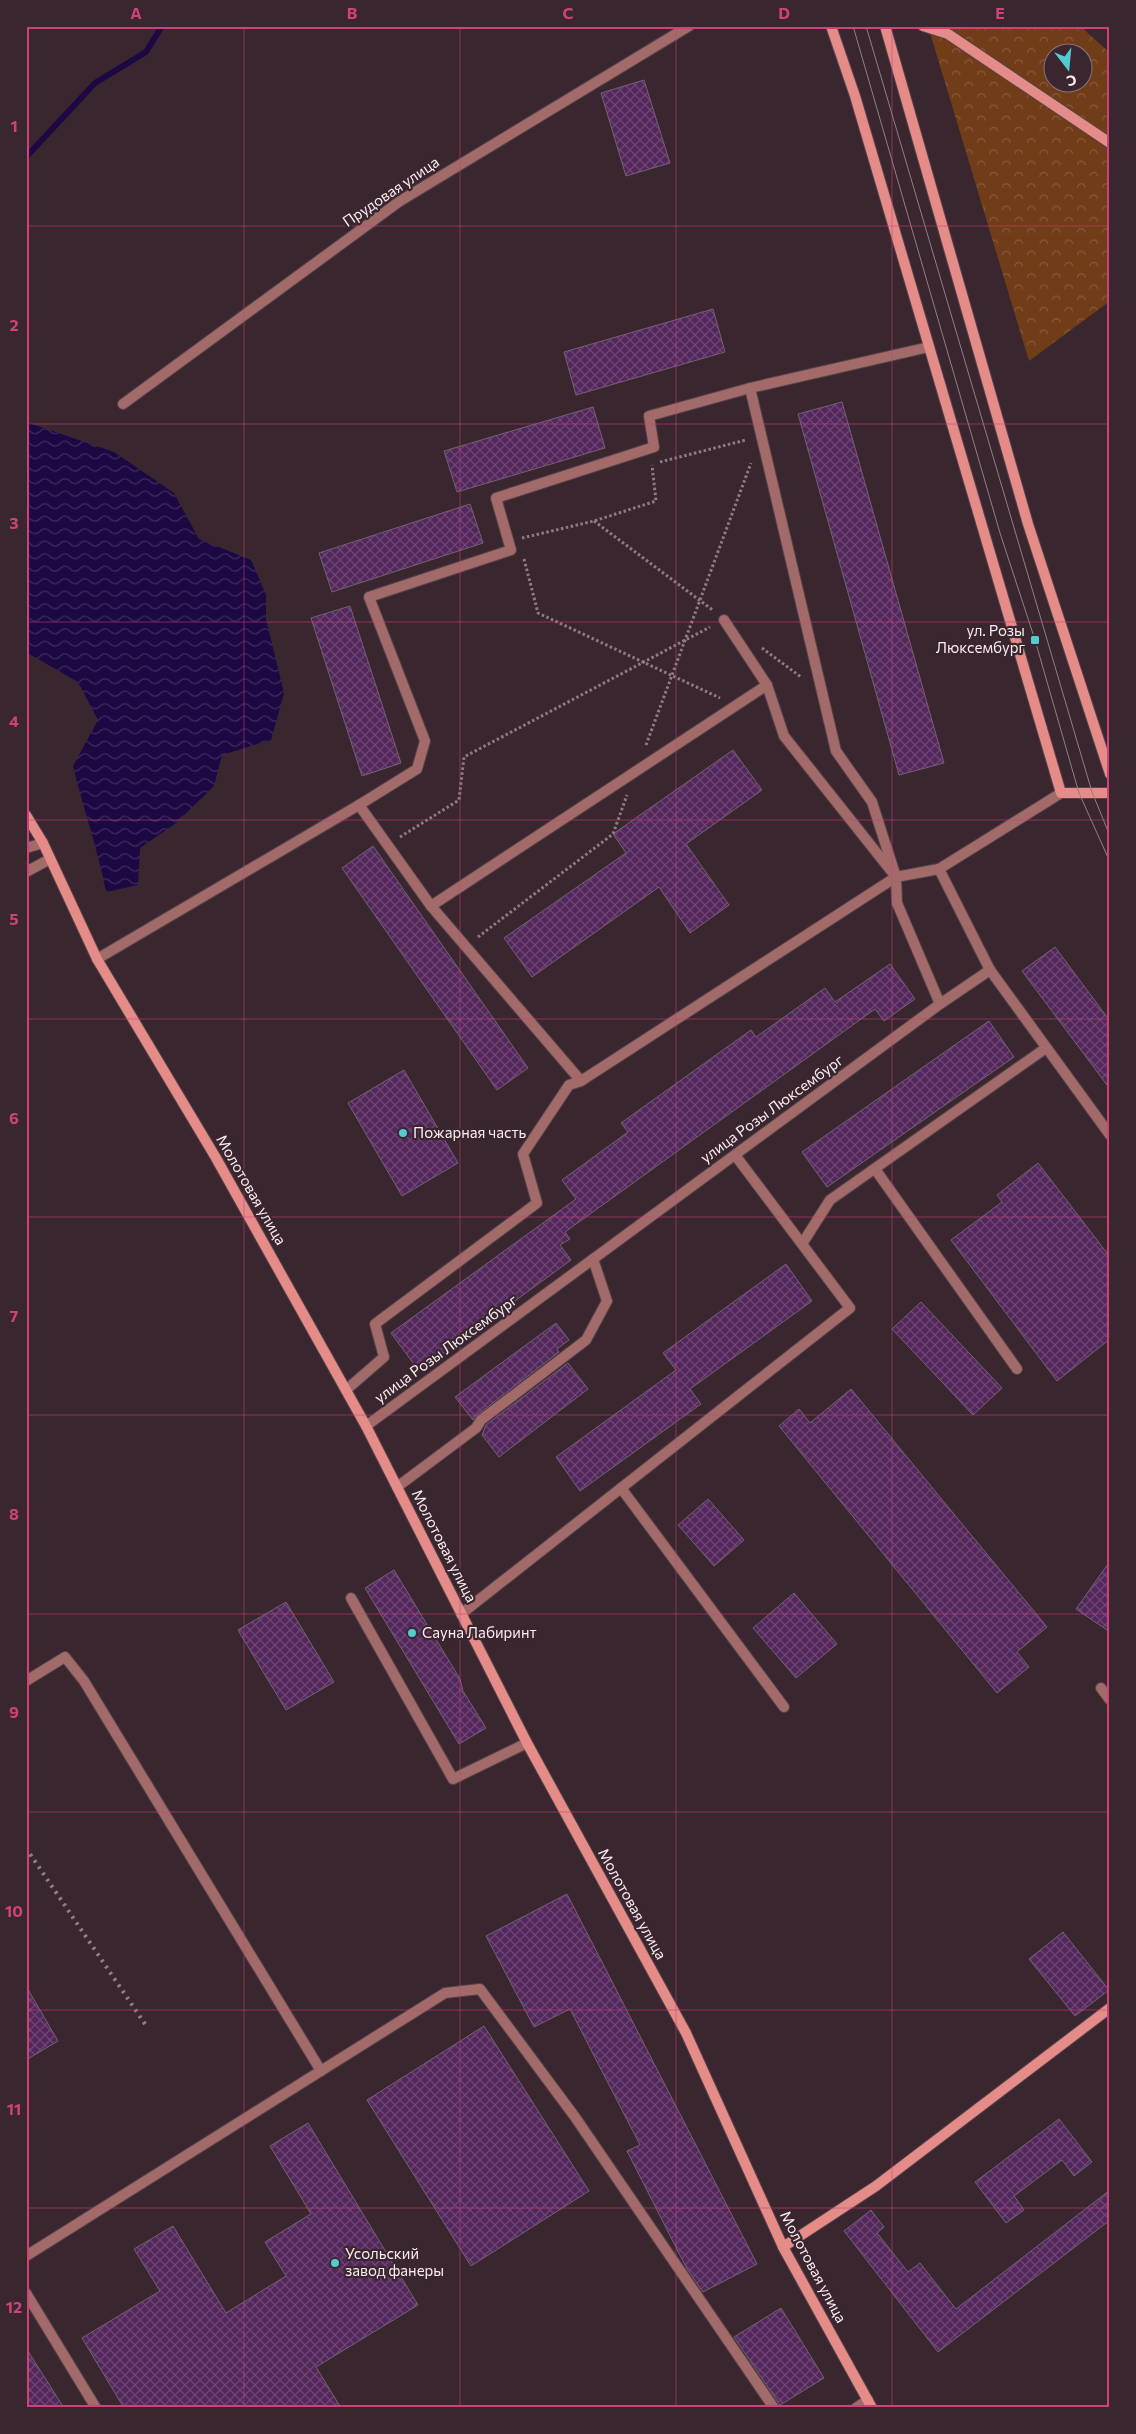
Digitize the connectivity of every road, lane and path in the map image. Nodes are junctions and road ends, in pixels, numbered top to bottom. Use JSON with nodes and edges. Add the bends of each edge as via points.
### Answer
{"nodes":[{"id":1,"x":689,"y":26,"type":"edge"},
{"id":2,"x":831,"y":26,"type":"edge"},
{"id":3,"x":885,"y":26,"type":"edge"},
{"id":4,"x":923,"y":26,"type":"edge"},
{"id":5,"x":1110,"y":143,"type":"edge"},
{"id":6,"x":929,"y":347,"type":"junction"},
{"id":7,"x":750,"y":388,"type":"junction"},
{"id":8,"x":123,"y":404,"type":"dead end"},
{"id":9,"x":761,"y":436,"type":"junction"},
{"id":10,"x":594,"y":521,"type":"junction"},
{"id":11,"x":519,"y":539,"type":"dead end"},
{"id":12,"x":524,"y":558,"type":"dead end"},
{"id":13,"x":700,"y":600,"type":"junction"},
{"id":14,"x":715,"y":612,"type":"dead end"},
{"id":15,"x":724,"y":620,"type":"joint"},
{"id":16,"x":685,"y":640,"type":"junction"},
{"id":17,"x":761,"y":646,"type":"dead end"},
{"id":18,"x":643,"y":662,"type":"junction"},
{"id":19,"x":672,"y":675,"type":"junction"},
{"id":20,"x":767,"y":685,"type":"junction"},
{"id":21,"x":822,"y":692,"type":"junction"},
{"id":22,"x":736,"y":705,"type":"junction"},
{"id":23,"x":636,"y":771,"type":"junction"},
{"id":24,"x":1110,"y":774,"type":"edge"},
{"id":25,"x":1110,"y":792,"type":"edge"},
{"id":26,"x":1061,"y":793,"type":"junction"},
{"id":27,"x":359,"y":805,"type":"junction"},
{"id":28,"x":26,"y":815,"type":"edge"},
{"id":29,"x":42,"y":843,"type":"junction"},
{"id":30,"x":387,"y":844,"type":"junction"},
{"id":31,"x":26,"y":848,"type":"edge"},
{"id":32,"x":50,"y":859,"type":"junction"},
{"id":33,"x":939,"y":869,"type":"junction"},
{"id":34,"x":26,"y":872,"type":"edge"},
{"id":35,"x":896,"y":877,"type":"junction"},
{"id":36,"x":432,"y":906,"type":"junction"},
{"id":37,"x":466,"y":946,"type":"junction"},
{"id":38,"x":97,"y":959,"type":"junction"},
{"id":39,"x":990,"y":970,"type":"junction"},
{"id":40,"x":940,"y":1004,"type":"junction"},
{"id":41,"x":1046,"y":1048,"type":"junction"},
{"id":42,"x":581,"y":1080,"type":"junction"},
{"id":43,"x":1110,"y":1135,"type":"edge"},
{"id":44,"x":735,"y":1155,"type":"junction"},
{"id":45,"x":875,"y":1169,"type":"junction"},
{"id":46,"x":802,"y":1244,"type":"junction"},
{"id":47,"x":594,"y":1259,"type":"junction"},
{"id":48,"x":1017,"y":1369,"type":"dead end"},
{"id":49,"x":346,"y":1390,"type":"junction"},
{"id":50,"x":366,"y":1426,"type":"junction"},
{"id":51,"x":397,"y":1487,"type":"junction"},
{"id":52,"x":621,"y":1488,"type":"junction"},
{"id":53,"x":351,"y":1598,"type":"dead end"},
{"id":54,"x":461,"y":1614,"type":"junction"},
{"id":55,"x":26,"y":1681,"type":"edge"},
{"id":56,"x":1101,"y":1688,"type":"dead end"},
{"id":57,"x":1110,"y":1700,"type":"edge"},
{"id":58,"x":784,"y":1707,"type":"dead end"},
{"id":59,"x":527,"y":1743,"type":"junction"},
{"id":60,"x":1110,"y":2008,"type":"edge"},
{"id":61,"x":321,"y":2071,"type":"junction"},
{"id":62,"x":783,"y":2247,"type":"junction"},
{"id":63,"x":26,"y":2256,"type":"edge"},
{"id":64,"x":26,"y":2293,"type":"edge"},
{"id":65,"x":870,"y":2404,"type":"edge"},
{"id":66,"x":96,"y":2408,"type":"edge"},
{"id":67,"x":774,"y":2408,"type":"edge"},
{"id":68,"x":856,"y":2408,"type":"edge"}],
"edges":[{"from":1,"to":8,"type":"street","name":"Прудовая улица","via":[[400,201]]},
{"from":2,"to":6,"type":"street","via":[[855,96]]},
{"from":3,"to":24,"type":"street","via":[[1028,524]]},
{"from":4,"to":5,"type":"street","via":[[948,34]]},
{"from":6,"to":7,"type":"street"},
{"from":6,"to":26,"type":"street"},
{"from":7,"to":9,"type":"street"},
{"from":7,"to":27,"type":"street","via":[[649,416],[654,447],[496,498],[511,550],[369,597],[424,741],[416,769]]},
{"from":9,"to":10,"type":"path","via":[[651,465],[656,501]]},
{"from":9,"to":13,"type":"path"},
{"from":9,"to":21,"type":"street"},
{"from":10,"to":11,"type":"path"},
{"from":10,"to":13,"type":"path"},
{"from":12,"to":18,"type":"path","via":[[538,612]]},
{"from":13,"to":14,"type":"path"},
{"from":13,"to":16,"type":"path"},
{"from":15,"to":16,"type":"path"},
{"from":15,"to":20,"type":"street"},
{"from":16,"to":18,"type":"path"},
{"from":16,"to":19,"type":"path"},
{"from":17,"to":21,"type":"path"},
{"from":18,"to":19,"type":"path"},
{"from":18,"to":30,"type":"path","via":[[464,757],[459,800]]},
{"from":19,"to":22,"type":"path"},
{"from":19,"to":23,"type":"path"},
{"from":20,"to":22,"type":"street"},
{"from":20,"to":35,"type":"street","via":[[784,736]]},
{"from":21,"to":35,"type":"street","via":[[836,751],[872,802]]},
{"from":22,"to":23,"type":"street"},
{"from":23,"to":36,"type":"street"},
{"from":23,"to":37,"type":"path","via":[[613,834]]},
{"from":25,"to":26,"type":"street"},
{"from":26,"to":33,"type":"street"},
{"from":27,"to":30,"type":"street"},
{"from":27,"to":38,"type":"street"},
{"from":28,"to":29,"type":"street","name":"Молотовая улица"},
{"from":29,"to":31,"type":"street"},
{"from":29,"to":32,"type":"street","name":"Молотовая улица"},
{"from":30,"to":36,"type":"street"},
{"from":32,"to":34,"type":"street"},
{"from":32,"to":38,"type":"street","name":"Молотовая улица"},
{"from":33,"to":35,"type":"street"},
{"from":33,"to":39,"type":"street"},
{"from":35,"to":40,"type":"street","via":[[898,903]]},
{"from":35,"to":42,"type":"street"},
{"from":36,"to":37,"type":"street"},
{"from":37,"to":42,"type":"street"},
{"from":38,"to":49,"type":"street","name":"Молотовая улица","via":[[216,1158]]},
{"from":39,"to":40,"type":"street","name":"улица Розы Люксембург"},
{"from":39,"to":41,"type":"street"},
{"from":40,"to":44,"type":"street","name":"улица Розы Люксембург"},
{"from":41,"to":43,"type":"street"},
{"from":41,"to":45,"type":"street"},
{"from":42,"to":49,"type":"street","via":[[569,1085],[523,1154],[537,1203],[375,1324],[384,1357]]},
{"from":44,"to":46,"type":"street"},
{"from":44,"to":47,"type":"street","name":"улица Розы Люксембург"},
{"from":45,"to":46,"type":"street","via":[[830,1200]]},
{"from":45,"to":48,"type":"street"},
{"from":46,"to":52,"type":"street","via":[[850,1308]]},
{"from":47,"to":50,"type":"street","name":"улица Розы Люксембург"},
{"from":47,"to":51,"type":"street","via":[[607,1300],[586,1340]]},
{"from":49,"to":50,"type":"street","name":"Молотовая улица"},
{"from":50,"to":51,"type":"street","name":"Молотовая улица"},
{"from":51,"to":54,"type":"street","name":"Молотовая улица"},
{"from":52,"to":54,"type":"street"},
{"from":52,"to":58,"type":"street"},
{"from":53,"to":59,"type":"street","via":[[453,1779]]},
{"from":54,"to":59,"type":"street","name":"Молотовая улица"},
{"from":55,"to":61,"type":"street","via":[[65,1657],[84,1681]]},
{"from":56,"to":57,"type":"street"},
{"from":59,"to":62,"type":"street","name":"Молотовая улица","via":[[686,2033]]},
{"from":60,"to":62,"type":"street","via":[[876,2186]]},
{"from":61,"to":63,"type":"street"},
{"from":61,"to":67,"type":"street","via":[[445,1993],[480,1988],[575,2117]]},
{"from":62,"to":65,"type":"street","name":"Молотовая улица"},
{"from":64,"to":66,"type":"street"},
{"from":65,"to":68,"type":"street"}]}
